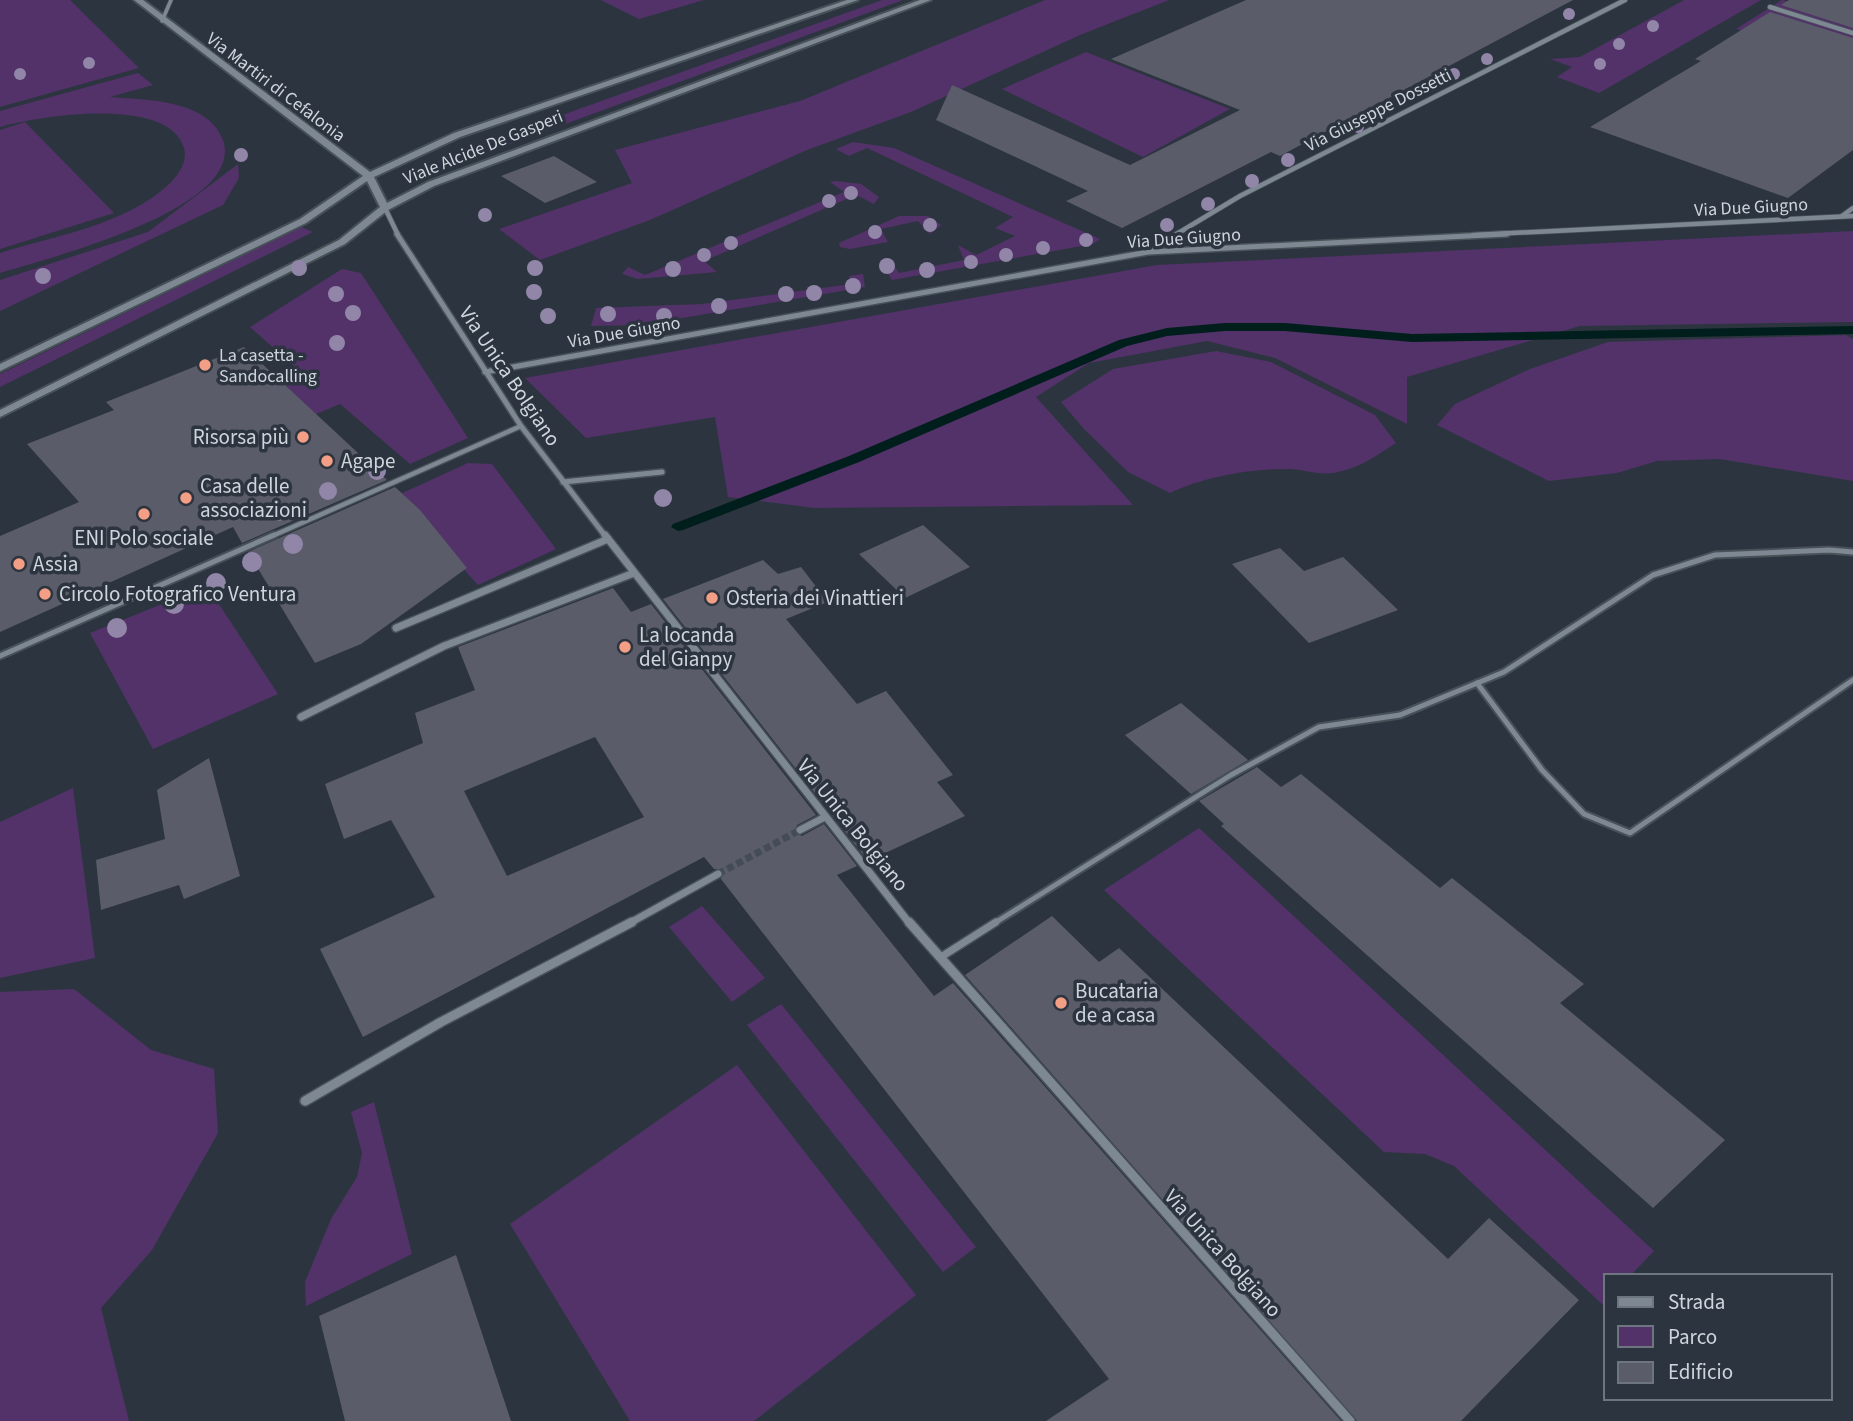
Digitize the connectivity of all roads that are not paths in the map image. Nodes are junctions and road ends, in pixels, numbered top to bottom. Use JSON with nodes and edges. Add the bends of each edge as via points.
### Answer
{"nodes":[{"id":1,"x":138,"y":0,"type":"edge"},
{"id":2,"x":171,"y":0,"type":"edge"},
{"id":3,"x":855,"y":0,"type":"edge"},
{"id":4,"x":927,"y":0,"type":"edge"},
{"id":5,"x":1625,"y":0,"type":"edge"},
{"id":6,"x":1770,"y":7,"type":"dead end"},
{"id":7,"x":162,"y":21,"type":"junction"},
{"id":8,"x":1853,"y":33,"type":"edge"},
{"id":9,"x":369,"y":176,"type":"junction"},
{"id":10,"x":385,"y":208,"type":"junction"},
{"id":11,"x":1853,"y":208,"type":"edge"},
{"id":12,"x":1853,"y":216,"type":"edge"},
{"id":13,"x":1842,"y":217,"type":"junction"},
{"id":14,"x":1148,"y":252,"type":"junction"},
{"id":15,"x":0,"y":368,"type":"edge"},
{"id":16,"x":485,"y":372,"type":"junction"},
{"id":17,"x":0,"y":414,"type":"edge"},
{"id":18,"x":521,"y":426,"type":"junction"},
{"id":19,"x":662,"y":472,"type":"dead end"},
{"id":20,"x":564,"y":482,"type":"junction"},
{"id":21,"x":608,"y":539,"type":"junction"},
{"id":22,"x":1853,"y":552,"type":"edge"},
{"id":23,"x":634,"y":573,"type":"junction"},
{"id":24,"x":396,"y":628,"type":"dead end"},
{"id":25,"x":0,"y":656,"type":"edge"},
{"id":26,"x":1853,"y":680,"type":"edge"},
{"id":27,"x":1477,"y":683,"type":"junction"},
{"id":28,"x":301,"y":717,"type":"dead end"},
{"id":29,"x":825,"y":817,"type":"junction"},
{"id":30,"x":800,"y":830,"type":"tunnel mouth"},
{"id":31,"x":718,"y":874,"type":"tunnel mouth"},
{"id":32,"x":937,"y":959,"type":"junction"},
{"id":33,"x":305,"y":1101,"type":"dead end"},
{"id":34,"x":1350,"y":1421,"type":"edge"}],
"edges":[{"from":1,"to":7,"type":"street","name":"Via Martiri di Cefalonia"},
{"from":2,"to":7,"type":"lane"},
{"from":3,"to":9,"type":"street","name":"Viale Alcide De Gasperi","via":[[457,135]]},
{"from":4,"to":10,"type":"street","name":"Viale Alcide De Gasperi","via":[[589,123],[431,184]]},
{"from":5,"to":14,"type":"street","name":"Via Giuseppe Dossetti","via":[[1240,196]]},
{"from":6,"to":8,"type":"street"},
{"from":7,"to":9,"type":"street","name":"Via Martiri di Cefalonia"},
{"from":9,"to":10,"type":"street","name":"Via Martiri di Cefalonia"},
{"from":9,"to":15,"type":"street","name":"Viale Alcide De Gasperi","via":[[303,221]]},
{"from":10,"to":16,"type":"street","name":"Via Unica Bolgiano","via":[[404,248]]},
{"from":10,"to":17,"type":"street","name":"Viale Alcide De Gasperi","via":[[342,242]]},
{"from":11,"to":13,"type":"street"},
{"from":12,"to":13,"type":"street","name":"Via Due Giugno"},
{"from":13,"to":14,"type":"street","name":"Via Due Giugno"},
{"from":14,"to":16,"type":"street","name":"Via Due Giugno"},
{"from":16,"to":18,"type":"street","name":"Via Unica Bolgiano"},
{"from":18,"to":20,"type":"street","name":"Via Unica Bolgiano"},
{"from":18,"to":25,"type":"lane"},
{"from":19,"to":20,"type":"street"},
{"from":20,"to":21,"type":"street","name":"Via Unica Bolgiano"},
{"from":21,"to":23,"type":"street","name":"Via Unica Bolgiano"},
{"from":21,"to":24,"type":"street"},
{"from":22,"to":27,"type":"lane","via":[[1715,555],[1653,575],[1504,672]]},
{"from":23,"to":28,"type":"street","via":[[444,646]]},
{"from":23,"to":29,"type":"street","name":"Via Unica Bolgiano"},
{"from":26,"to":27,"type":"lane","via":[[1630,833],[1584,814],[1542,770]]},
{"from":27,"to":32,"type":"lane","via":[[1400,715],[1319,727],[1231,775]]},
{"from":29,"to":30,"type":"street"},
{"from":29,"to":32,"type":"street","name":"Via Unica Bolgiano"},
{"from":31,"to":33,"type":"street","via":[[441,1022]]},
{"from":32,"to":34,"type":"street","name":"Via Unica Bolgiano"}]}
